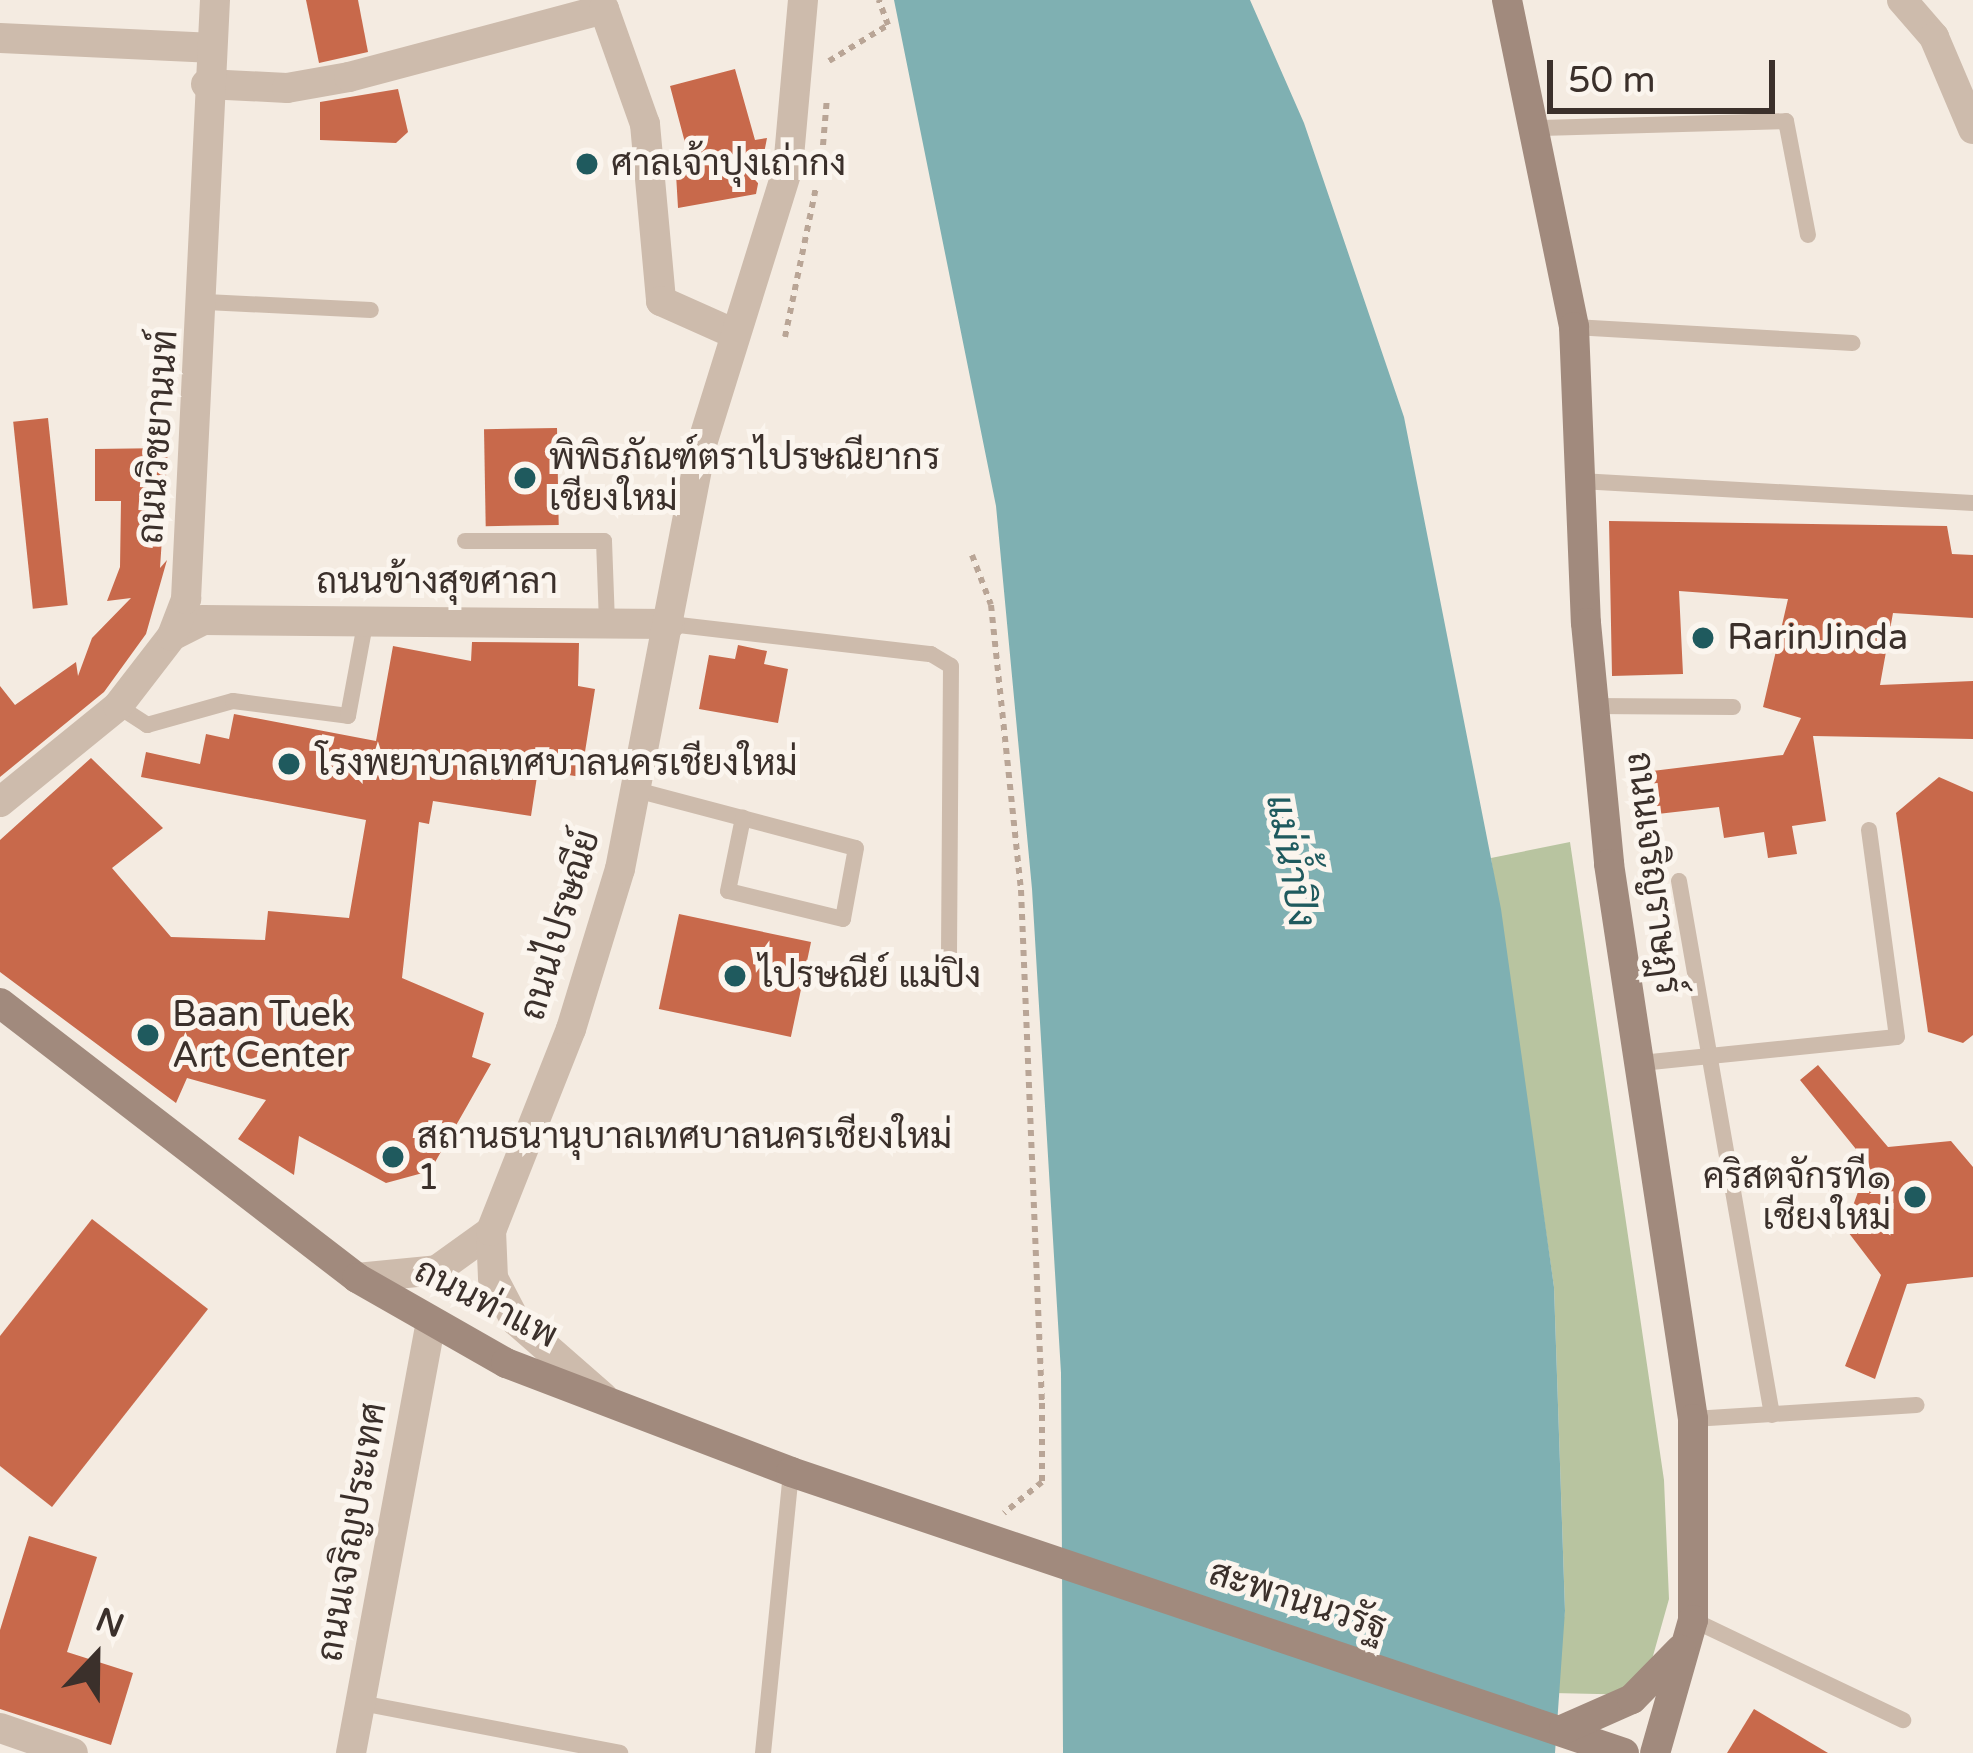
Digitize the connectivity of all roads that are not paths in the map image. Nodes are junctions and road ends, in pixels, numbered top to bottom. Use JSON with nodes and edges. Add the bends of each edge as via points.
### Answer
{"nodes":[{"id":1,"x":215,"y":0,"type":"edge"},
{"id":2,"x":803,"y":0,"type":"edge"},
{"id":3,"x":1507,"y":0,"type":"edge"},
{"id":4,"x":1902,"y":0,"type":"edge"},
{"id":5,"x":0,"y":38,"type":"edge"},
{"id":6,"x":209,"y":48,"type":"junction"},
{"id":7,"x":206,"y":84,"type":"junction"},
{"id":8,"x":1541,"y":128,"type":"junction"},
{"id":9,"x":1973,"y":129,"type":"edge"},
{"id":10,"x":1808,"y":236,"type":"dead end"},
{"id":11,"x":206,"y":302,"type":"junction"},
{"id":12,"x":371,"y":310,"type":"dead end"},
{"id":13,"x":1574,"y":327,"type":"junction"},
{"id":14,"x":736,"y":334,"type":"junction"},
{"id":15,"x":1853,"y":343,"type":"dead end"},
{"id":16,"x":1580,"y":481,"type":"junction"},
{"id":17,"x":1973,"y":503,"type":"edge"},
{"id":18,"x":465,"y":541,"type":"dead end"},
{"id":19,"x":195,"y":609,"type":"junction"},
{"id":20,"x":366,"y":619,"type":"junction"},
{"id":21,"x":607,"y":622,"type":"junction"},
{"id":22,"x":670,"y":624,"type":"junction"},
{"id":23,"x":118,"y":706,"type":"junction"},
{"id":24,"x":1594,"y":706,"type":"junction"},
{"id":25,"x":1733,"y":707,"type":"dead end"},
{"id":26,"x":640,"y":791,"type":"junction"},
{"id":27,"x":0,"y":802,"type":"edge"},
{"id":28,"x":743,"y":818,"type":"junction"},
{"id":29,"x":1869,"y":830,"type":"dead end"},
{"id":30,"x":1679,"y":881,"type":"dead end"},
{"id":31,"x":950,"y":958,"type":"dead end"},
{"id":32,"x":0,"y":1003,"type":"edge"},
{"id":33,"x":1712,"y":1056,"type":"junction"},
{"id":34,"x":1641,"y":1063,"type":"junction"},
{"id":35,"x":491,"y":1231,"type":"junction"},
{"id":36,"x":357,"y":1278,"type":"junction"},
{"id":37,"x":430,"y":1325,"type":"junction"},
{"id":38,"x":603,"y":1397,"type":"junction"},
{"id":39,"x":1917,"y":1405,"type":"dead end"},
{"id":40,"x":1772,"y":1414,"type":"junction"},
{"id":41,"x":1693,"y":1419,"type":"junction"},
{"id":42,"x":791,"y":1472,"type":"junction"},
{"id":43,"x":993,"y":1540,"type":"joint"},
{"id":44,"x":1694,"y":1620,"type":"junction"},
{"id":45,"x":361,"y":1703,"type":"junction"},
{"id":46,"x":1903,"y":1720,"type":"dead end"},
{"id":47,"x":0,"y":1728,"type":"edge"},
{"id":48,"x":1564,"y":1729,"type":"junction"},
{"id":49,"x":73,"y":1753,"type":"edge"},
{"id":50,"x":351,"y":1753,"type":"edge"},
{"id":51,"x":620,"y":1753,"type":"edge"},
{"id":52,"x":763,"y":1753,"type":"edge"},
{"id":53,"x":1624,"y":1753,"type":"edge"},
{"id":54,"x":1655,"y":1753,"type":"edge"}],
"edges":[{"from":1,"to":6,"type":"street","name":"ถนนวิชยานนท์"},
{"from":2,"to":14,"type":"street","name":"ถนนไปรษณีย์","via":[[788,168]]},
{"from":3,"to":8,"type":"main road","name":"ถนนเจริญราษฎร์"},
{"from":4,"to":9,"type":"street","via":[[1934,38]]},
{"from":5,"to":6,"type":"street"},
{"from":6,"to":7,"type":"street","name":"ถนนวิชยานนท์"},
{"from":7,"to":11,"type":"street","name":"ถนนวิชยานนท์"},
{"from":7,"to":14,"type":"street","via":[[286,88],[349,77],[604,9],[645,124],[662,302]]},
{"from":8,"to":10,"type":"lane","via":[[1786,121]]},
{"from":8,"to":13,"type":"main road","name":"ถนนเจริญราษฎร์"},
{"from":11,"to":12,"type":"lane"},
{"from":11,"to":19,"type":"street","name":"ถนนวิชยานนท์"},
{"from":13,"to":15,"type":"lane"},
{"from":13,"to":16,"type":"main road","name":"ถนนเจริญราษฎร์"},
{"from":14,"to":22,"type":"street","name":"ถนนไปรษณีย์","via":[[701,447]]},
{"from":16,"to":17,"type":"lane"},
{"from":16,"to":24,"type":"main road","name":"ถนนเจริญราษฎร์"},
{"from":18,"to":21,"type":"lane","via":[[604,541]]},
{"from":19,"to":20,"type":"street","name":"ถนนข้างสุขศาลา"},
{"from":19,"to":23,"type":"street"},
{"from":20,"to":21,"type":"street","name":"ถนนข้างสุขศาลา"},
{"from":20,"to":23,"type":"lane","via":[[348,716],[233,701],[147,724]]},
{"from":21,"to":22,"type":"street","name":"ถนนข้างสุขศาลา"},
{"from":22,"to":26,"type":"street","name":"ถนนไปรษณีย์"},
{"from":22,"to":31,"type":"lane","via":[[946,660],[953,686]]},
{"from":23,"to":27,"type":"street"},
{"from":24,"to":25,"type":"lane"},
{"from":24,"to":34,"type":"main road","name":"ถนนเจริญราษฎร์"},
{"from":26,"to":28,"type":"lane"},
{"from":26,"to":35,"type":"street","name":"ถนนไปรษณีย์","via":[[579,1007]]},
{"from":28,"to":28,"type":"lane","via":[[856,848],[844,919],[728,891]]},
{"from":29,"to":33,"type":"lane","via":[[1897,1037]]},
{"from":30,"to":33,"type":"lane"},
{"from":32,"to":36,"type":"main road","name":"ถนนท่าแพ"},
{"from":33,"to":34,"type":"lane"},
{"from":33,"to":40,"type":"lane"},
{"from":34,"to":41,"type":"main road","name":"ถนนเจริญราษฎร์"},
{"from":35,"to":36,"type":"street","via":[[437,1270]]},
{"from":35,"to":38,"type":"street","name":"ถนนไปรษณีย์","via":[[493,1278],[515,1320]]},
{"from":36,"to":37,"type":"main road","name":"ถนนท่าแพ"},
{"from":37,"to":38,"type":"main road","name":"ถนนท่าแพ"},
{"from":37,"to":45,"type":"street","name":"ถนนเจริญประเทศ"},
{"from":38,"to":42,"type":"main road","name":"ถนนท่าแพ"},
{"from":39,"to":40,"type":"lane"},
{"from":40,"to":41,"type":"lane"},
{"from":41,"to":44,"type":"main road","name":"ถนนเจริญราษฎร์"},
{"from":42,"to":43,"type":"main road","name":"ถนนท่าแพ"},
{"from":42,"to":52,"type":"lane"},
{"from":43,"to":48,"type":"main road","name":"สะพานนวรัฐ"},
{"from":44,"to":46,"type":"lane"},
{"from":44,"to":48,"type":"main road","via":[[1659,1680]]},
{"from":44,"to":54,"type":"main road","name":"ถนนเจริญราษฎร์"},
{"from":45,"to":50,"type":"street","name":"ถนนเจริญประเทศ"},
{"from":45,"to":51,"type":"lane"},
{"from":47,"to":49,"type":"street"},
{"from":48,"to":53,"type":"main road","name":"สะพานนวรัฐ"}]}
